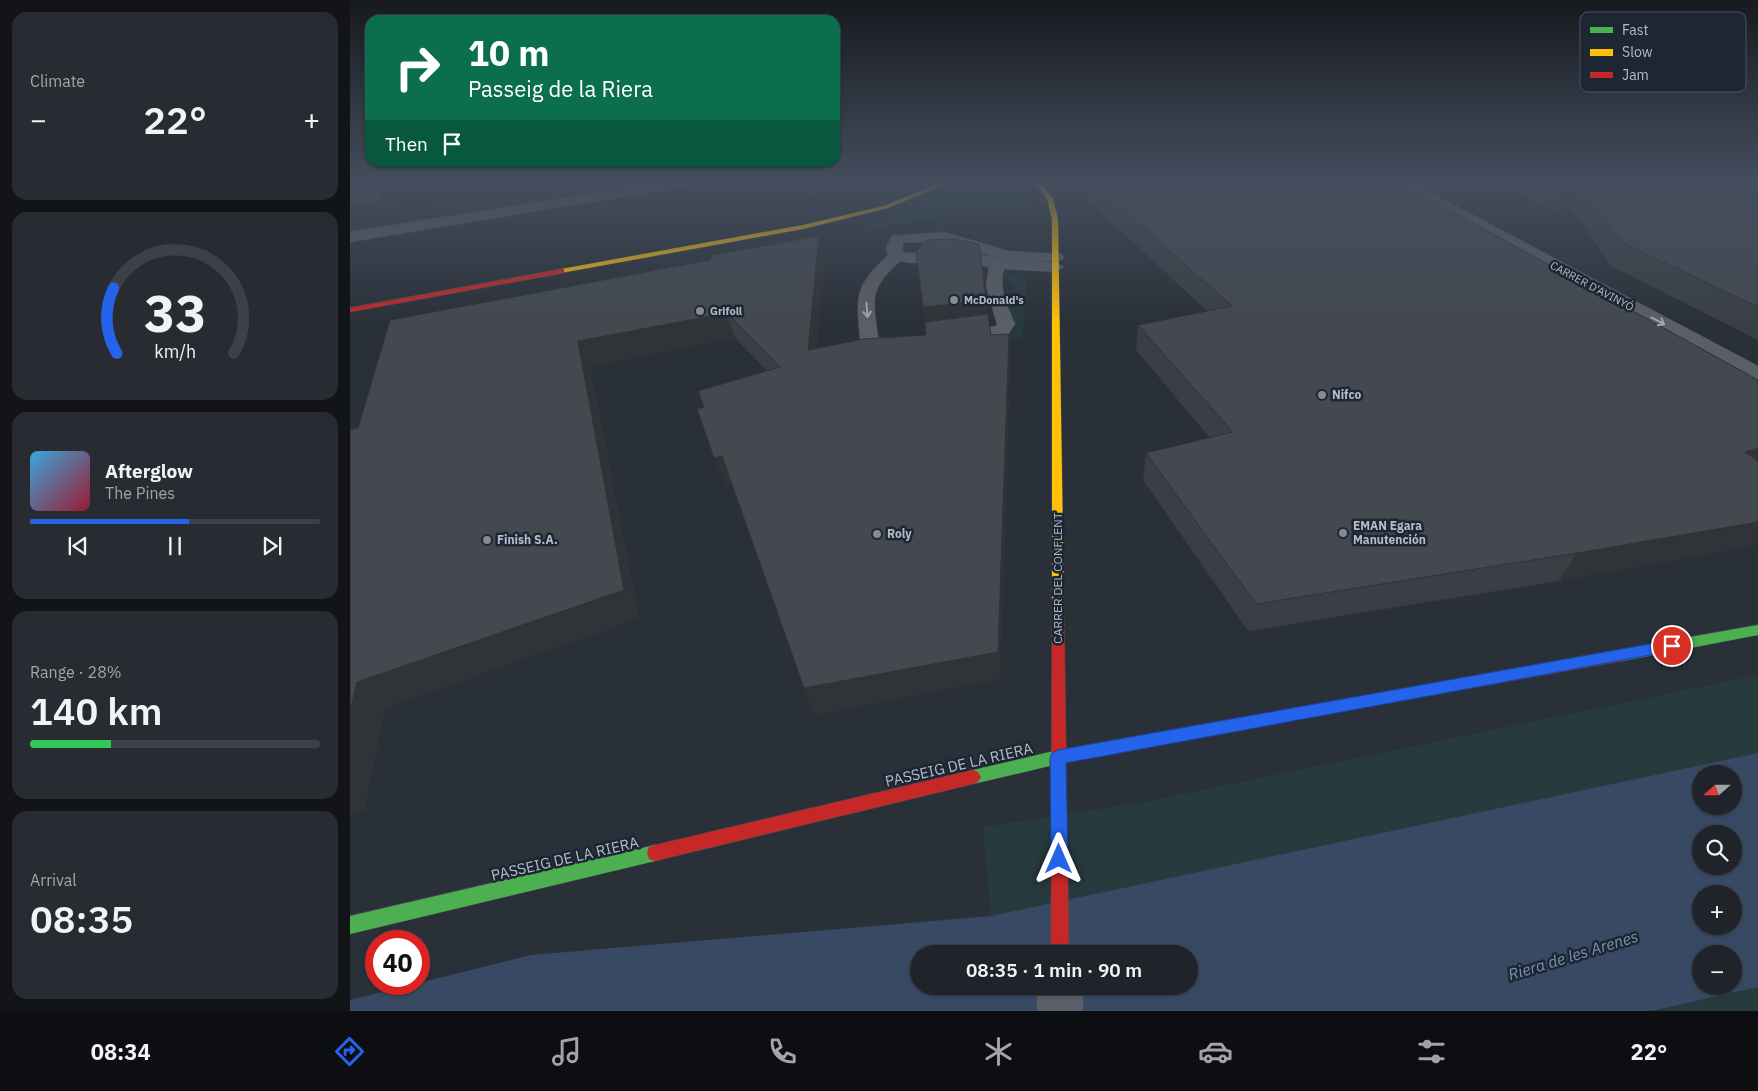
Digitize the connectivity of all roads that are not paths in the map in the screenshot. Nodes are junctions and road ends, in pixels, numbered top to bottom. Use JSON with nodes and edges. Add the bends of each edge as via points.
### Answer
{"nodes":[{"id":1,"x":398,"y":229,"type":"edge"},
{"id":2,"x":791,"y":229,"type":"edge"},
{"id":3,"x":1056,"y":229,"type":"edge"},
{"id":4,"x":1487,"y":229,"type":"edge"},
{"id":5,"x":350,"y":237,"type":"edge"},
{"id":6,"x":896,"y":256,"type":"junction"},
{"id":7,"x":1056,"y":262,"type":"junction"},
{"id":8,"x":998,"y":264,"type":"junction"},
{"id":9,"x":350,"y":310,"type":"edge"},
{"id":10,"x":945,"y":337,"type":"edge"},
{"id":11,"x":916,"y":340,"type":"edge"},
{"id":12,"x":1758,"y":375,"type":"edge"},
{"id":13,"x":1758,"y":630,"type":"edge"},
{"id":14,"x":1058,"y":758,"type":"junction"},
{"id":15,"x":350,"y":925,"type":"edge"},
{"id":16,"x":1060,"y":945,"type":"edge"},
{"id":17,"x":1060,"y":995,"type":"edge"},
{"id":18,"x":1060,"y":1011,"type":"edge"}],
"edges":[{"from":1,"to":5,"type":"lane"},
{"from":2,"to":9,"type":"street"},
{"from":3,"to":7,"type":"street","name":"CARRER DEL CONFLENT"},
{"from":4,"to":12,"type":"street","name":"CARRER D'AVINYÓ","one_way":true},
{"from":6,"to":7,"type":"lane","via":[[894,247],[897,239],[944,237],[1008,256]]},
{"from":6,"to":8,"type":"lane","via":[[956,255]]},
{"from":6,"to":11,"type":"lane","one_way":true,"via":[[872,278],[865,290],[869,339],[880,345]]},
{"from":7,"to":8,"type":"lane"},
{"from":7,"to":14,"type":"street","name":"CARRER DEL CONFLENT"},
{"from":8,"to":10,"type":"lane","via":[[993,273],[997,302],[1006,324],[1002,331]]},
{"from":13,"to":14,"type":"street","name":"PASSEIG DE LA RIERA"},
{"from":14,"to":15,"type":"street","name":"PASSEIG DE LA RIERA"},
{"from":14,"to":16,"type":"street","name":"CARRER DEL CONFLENT"},
{"from":17,"to":18,"type":"street"}]}
